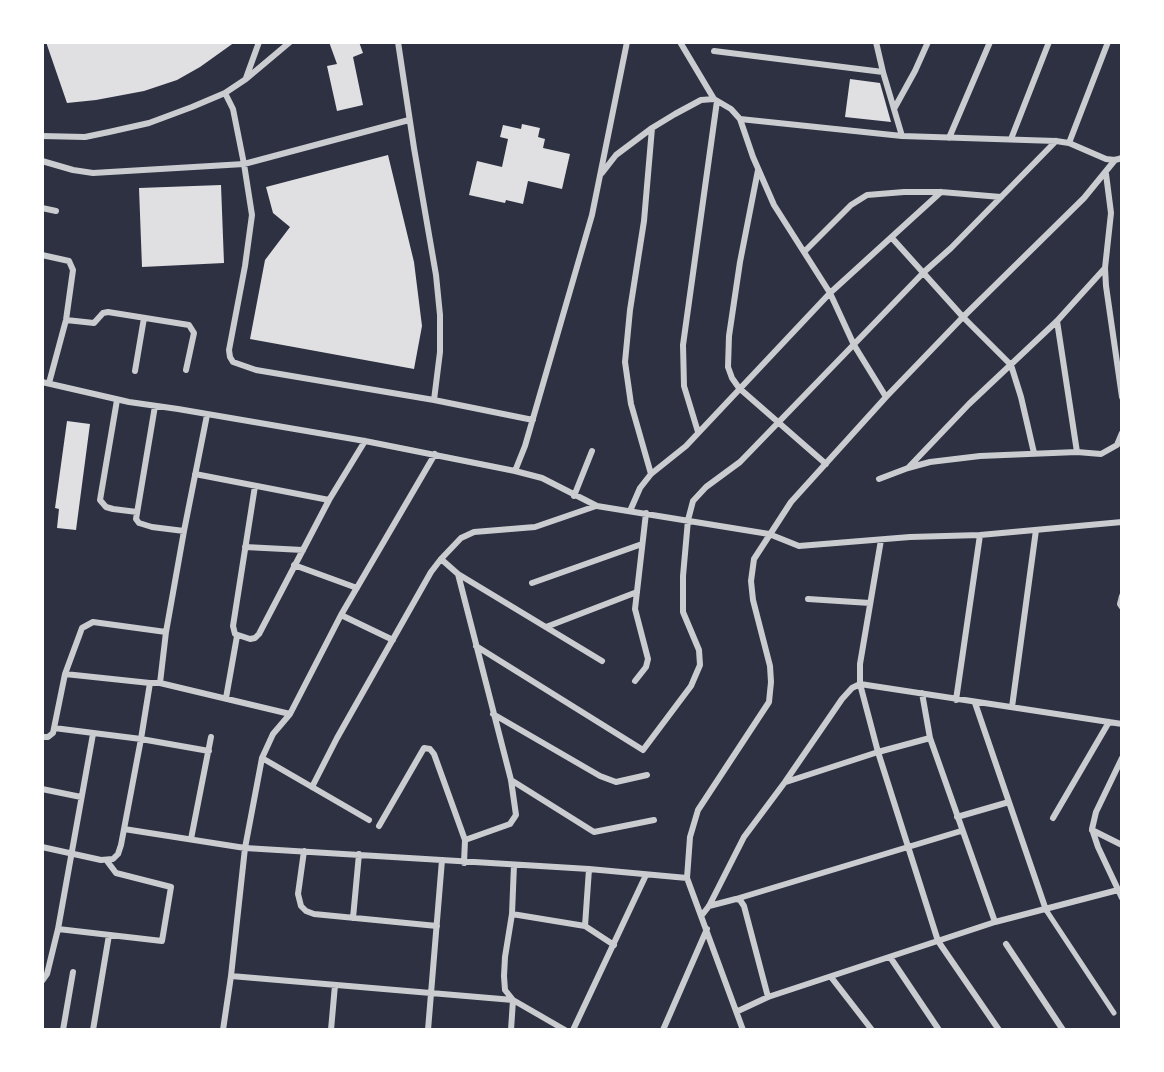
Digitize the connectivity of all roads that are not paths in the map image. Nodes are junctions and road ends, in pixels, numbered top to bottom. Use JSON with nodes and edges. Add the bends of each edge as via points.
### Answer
{"nodes":[{"id":1,"x":259,"y":42,"type":"edge"},
{"id":2,"x":290,"y":42,"type":"edge"},
{"id":3,"x":398,"y":42,"type":"edge"},
{"id":4,"x":627,"y":42,"type":"edge"},
{"id":5,"x":680,"y":42,"type":"edge"},
{"id":6,"x":876,"y":42,"type":"edge"},
{"id":7,"x":928,"y":42,"type":"edge"},
{"id":8,"x":990,"y":42,"type":"edge"},
{"id":9,"x":1049,"y":42,"type":"edge"},
{"id":10,"x":1108,"y":42,"type":"edge"},
{"id":11,"x":714,"y":51,"type":"dead end"},
{"id":12,"x":883,"y":72,"type":"junction"},
{"id":13,"x":246,"y":79,"type":"junction"},
{"id":14,"x":225,"y":93,"type":"junction"},
{"id":15,"x":716,"y":100,"type":"junction"},
{"id":16,"x":894,"y":109,"type":"junction"},
{"id":17,"x":740,"y":119,"type":"junction"},
{"id":18,"x":409,"y":120,"type":"junction"},
{"id":19,"x":652,"y":128,"type":"junction"},
{"id":20,"x":42,"y":136,"type":"edge"},
{"id":21,"x":902,"y":136,"type":"junction"},
{"id":22,"x":949,"y":138,"type":"junction"},
{"id":23,"x":1011,"y":139,"type":"junction"},
{"id":24,"x":1056,"y":141,"type":"junction"},
{"id":25,"x":1069,"y":143,"type":"junction"},
{"id":26,"x":1119,"y":159,"type":"edge"},
{"id":27,"x":42,"y":161,"type":"edge"},
{"id":28,"x":244,"y":164,"type":"junction"},
{"id":29,"x":758,"y":170,"type":"junction"},
{"id":30,"x":1106,"y":174,"type":"junction"},
{"id":31,"x":600,"y":176,"type":"junction"},
{"id":32,"x":941,"y":192,"type":"junction"},
{"id":33,"x":1001,"y":197,"type":"junction"},
{"id":34,"x":42,"y":208,"type":"edge"},
{"id":35,"x":56,"y":211,"type":"dead end"},
{"id":36,"x":892,"y":238,"type":"junction"},
{"id":37,"x":804,"y":252,"type":"junction"},
{"id":38,"x":42,"y":255,"type":"edge"},
{"id":39,"x":1105,"y":268,"type":"junction"},
{"id":40,"x":924,"y":272,"type":"junction"},
{"id":41,"x":830,"y":293,"type":"junction"},
{"id":42,"x":963,"y":317,"type":"junction"},
{"id":43,"x":144,"y":318,"type":"junction"},
{"id":44,"x":66,"y":320,"type":"junction"},
{"id":45,"x":1057,"y":321,"type":"junction"},
{"id":46,"x":854,"y":345,"type":"junction"},
{"id":47,"x":1011,"y":365,"type":"junction"},
{"id":48,"x":186,"y":370,"type":"dead end"},
{"id":49,"x":135,"y":371,"type":"dead end"},
{"id":50,"x":45,"y":382,"type":"edge"},
{"id":51,"x":739,"y":388,"type":"junction"},
{"id":52,"x":886,"y":397,"type":"junction"},
{"id":53,"x":1122,"y":397,"type":"edge"},
{"id":54,"x":117,"y":400,"type":"junction"},
{"id":55,"x":434,"y":400,"type":"junction"},
{"id":56,"x":155,"y":406,"type":"junction"},
{"id":57,"x":207,"y":415,"type":"junction"},
{"id":58,"x":532,"y":420,"type":"junction"},
{"id":59,"x":779,"y":423,"type":"junction"},
{"id":60,"x":698,"y":432,"type":"junction"},
{"id":61,"x":1122,"y":433,"type":"edge"},
{"id":62,"x":364,"y":441,"type":"junction"},
{"id":63,"x":592,"y":451,"type":"dead end"},
{"id":64,"x":1077,"y":452,"type":"junction"},
{"id":65,"x":1034,"y":453,"type":"junction"},
{"id":66,"x":435,"y":454,"type":"junction"},
{"id":67,"x":826,"y":464,"type":"junction"},
{"id":68,"x":908,"y":468,"type":"junction"},
{"id":69,"x":515,"y":471,"type":"junction"},
{"id":70,"x":195,"y":474,"type":"junction"},
{"id":71,"x":651,"y":474,"type":"junction"},
{"id":72,"x":879,"y":479,"type":"dead end"},
{"id":73,"x":255,"y":486,"type":"junction"},
{"id":74,"x":574,"y":496,"type":"junction"},
{"id":75,"x":329,"y":500,"type":"junction"},
{"id":76,"x":597,"y":506,"type":"junction"},
{"id":77,"x":630,"y":511,"type":"junction"},
{"id":78,"x":137,"y":512,"type":"junction"},
{"id":79,"x":646,"y":513,"type":"junction"},
{"id":80,"x":688,"y":520,"type":"junction"},
{"id":81,"x":1122,"y":522,"type":"edge"},
{"id":82,"x":1036,"y":530,"type":"junction"},
{"id":83,"x":184,"y":531,"type":"junction"},
{"id":84,"x":769,"y":534,"type":"junction"},
{"id":85,"x":980,"y":535,"type":"junction"},
{"id":86,"x":881,"y":540,"type":"junction"},
{"id":87,"x":642,"y":544,"type":"junction"},
{"id":88,"x":245,"y":547,"type":"junction"},
{"id":89,"x":303,"y":550,"type":"junction"},
{"id":90,"x":441,"y":559,"type":"junction"},
{"id":91,"x":294,"y":566,"type":"junction"},
{"id":92,"x":458,"y":574,"type":"junction"},
{"id":93,"x":532,"y":583,"type":"dead end"},
{"id":94,"x":357,"y":588,"type":"junction"},
{"id":95,"x":637,"y":592,"type":"junction"},
{"id":96,"x":1122,"y":596,"type":"edge"},
{"id":97,"x":808,"y":599,"type":"dead end"},
{"id":98,"x":870,"y":603,"type":"junction"},
{"id":99,"x":1122,"y":607,"type":"edge"},
{"id":100,"x":341,"y":615,"type":"junction"},
{"id":101,"x":546,"y":627,"type":"junction"},
{"id":102,"x":166,"y":633,"type":"junction"},
{"id":103,"x":237,"y":636,"type":"junction"},
{"id":104,"x":393,"y":640,"type":"junction"},
{"id":105,"x":476,"y":646,"type":"junction"},
{"id":106,"x":602,"y":661,"type":"dead end"},
{"id":107,"x":65,"y":674,"type":"junction"},
{"id":108,"x":635,"y":681,"type":"dead end"},
{"id":109,"x":150,"y":682,"type":"junction"},
{"id":110,"x":160,"y":683,"type":"junction"},
{"id":111,"x":860,"y":684,"type":"junction"},
{"id":112,"x":922,"y":693,"type":"junction"},
{"id":113,"x":226,"y":698,"type":"junction"},
{"id":114,"x":956,"y":699,"type":"junction"},
{"id":115,"x":975,"y":703,"type":"junction"},
{"id":116,"x":1012,"y":707,"type":"junction"},
{"id":117,"x":290,"y":714,"type":"junction"},
{"id":118,"x":493,"y":714,"type":"junction"},
{"id":119,"x":1109,"y":722,"type":"junction"},
{"id":120,"x":1122,"y":724,"type":"edge"},
{"id":121,"x":54,"y":728,"type":"junction"},
{"id":122,"x":93,"y":734,"type":"junction"},
{"id":123,"x":42,"y":737,"type":"edge"},
{"id":124,"x":212,"y":737,"type":"dead end"},
{"id":125,"x":930,"y":738,"type":"junction"},
{"id":126,"x":141,"y":739,"type":"junction"},
{"id":127,"x":209,"y":751,"type":"junction"},
{"id":128,"x":878,"y":752,"type":"junction"},
{"id":129,"x":262,"y":758,"type":"junction"},
{"id":130,"x":1122,"y":758,"type":"edge"},
{"id":131,"x":647,"y":775,"type":"dead end"},
{"id":132,"x":511,"y":780,"type":"junction"},
{"id":133,"x":785,"y":782,"type":"junction"},
{"id":134,"x":312,"y":787,"type":"junction"},
{"id":135,"x":42,"y":789,"type":"edge"},
{"id":136,"x":81,"y":796,"type":"junction"},
{"id":137,"x":1009,"y":802,"type":"junction"},
{"id":138,"x":957,"y":817,"type":"junction"},
{"id":139,"x":1053,"y":818,"type":"dead end"},
{"id":140,"x":369,"y":820,"type":"dead end"},
{"id":141,"x":654,"y":820,"type":"dead end"},
{"id":142,"x":379,"y":826,"type":"dead end"},
{"id":143,"x":124,"y":829,"type":"junction"},
{"id":144,"x":1092,"y":829,"type":"junction"},
{"id":145,"x":961,"y":831,"type":"junction"},
{"id":146,"x":191,"y":839,"type":"junction"},
{"id":147,"x":465,"y":840,"type":"junction"},
{"id":148,"x":1122,"y":846,"type":"edge"},
{"id":149,"x":42,"y":847,"type":"edge"},
{"id":150,"x":908,"y":847,"type":"junction"},
{"id":151,"x":245,"y":848,"type":"junction"},
{"id":152,"x":303,"y":851,"type":"junction"},
{"id":153,"x":73,"y":854,"type":"junction"},
{"id":154,"x":359,"y":854,"type":"junction"},
{"id":155,"x":442,"y":860,"type":"junction"},
{"id":156,"x":107,"y":861,"type":"junction"},
{"id":157,"x":464,"y":863,"type":"junction"},
{"id":158,"x":514,"y":865,"type":"junction"},
{"id":159,"x":589,"y":869,"type":"junction"},
{"id":160,"x":646,"y":875,"type":"junction"},
{"id":161,"x":687,"y":878,"type":"junction"},
{"id":162,"x":1118,"y":890,"type":"junction"},
{"id":163,"x":1122,"y":898,"type":"edge"},
{"id":164,"x":736,"y":899,"type":"junction"},
{"id":165,"x":708,"y":906,"type":"junction"},
{"id":166,"x":1046,"y":910,"type":"junction"},
{"id":167,"x":512,"y":914,"type":"junction"},
{"id":168,"x":702,"y":915,"type":"junction"},
{"id":169,"x":353,"y":918,"type":"junction"},
{"id":170,"x":995,"y":922,"type":"junction"},
{"id":171,"x":437,"y":926,"type":"junction"},
{"id":172,"x":585,"y":926,"type":"junction"},
{"id":173,"x":58,"y":928,"type":"junction"},
{"id":174,"x":707,"y":930,"type":"junction"},
{"id":175,"x":109,"y":935,"type":"junction"},
{"id":176,"x":938,"y":941,"type":"junction"},
{"id":177,"x":1006,"y":944,"type":"dead end"},
{"id":178,"x":614,"y":945,"type":"junction"},
{"id":179,"x":890,"y":957,"type":"junction"},
{"id":180,"x":73,"y":972,"type":"dead end"},
{"id":181,"x":231,"y":976,"type":"junction"},
{"id":182,"x":831,"y":977,"type":"junction"},
{"id":183,"x":42,"y":981,"type":"edge"},
{"id":184,"x":335,"y":985,"type":"junction"},
{"id":185,"x":432,"y":994,"type":"junction"},
{"id":186,"x":768,"y":997,"type":"junction"},
{"id":187,"x":513,"y":1000,"type":"junction"},
{"id":188,"x":738,"y":1011,"type":"junction"},
{"id":189,"x":1114,"y":1012,"type":"dead end"},
{"id":190,"x":63,"y":1030,"type":"edge"},
{"id":191,"x":93,"y":1030,"type":"edge"},
{"id":192,"x":223,"y":1030,"type":"edge"},
{"id":193,"x":331,"y":1030,"type":"edge"},
{"id":194,"x":428,"y":1030,"type":"edge"},
{"id":195,"x":511,"y":1030,"type":"edge"},
{"id":196,"x":565,"y":1030,"type":"edge"},
{"id":197,"x":573,"y":1030,"type":"edge"},
{"id":198,"x":663,"y":1030,"type":"edge"},
{"id":199,"x":743,"y":1030,"type":"edge"},
{"id":200,"x":872,"y":1030,"type":"edge"},
{"id":201,"x":939,"y":1030,"type":"edge"},
{"id":202,"x":999,"y":1030,"type":"edge"},
{"id":203,"x":1063,"y":1030,"type":"edge"}],
"edges":[{"from":1,"to":13,"type":"street"},
{"from":2,"to":13,"type":"street"},
{"from":3,"to":18,"type":"street"},
{"from":4,"to":31,"type":"street"},
{"from":5,"to":15,"type":"street"},
{"from":6,"to":12,"type":"street"},
{"from":7,"to":16,"type":"street"},
{"from":8,"to":22,"type":"street"},
{"from":9,"to":23,"type":"street"},
{"from":10,"to":25,"type":"street"},
{"from":11,"to":12,"type":"street"},
{"from":12,"to":16,"type":"street"},
{"from":13,"to":14,"type":"street"},
{"from":14,"to":20,"type":"street","via":[[149,123],[85,137]]},
{"from":14,"to":28,"type":"street","via":[[233,109]]},
{"from":15,"to":17,"type":"street"},
{"from":15,"to":19,"type":"street","via":[[701,100]]},
{"from":15,"to":60,"type":"street","via":[[683,337],[684,386]]},
{"from":16,"to":21,"type":"street"},
{"from":17,"to":21,"type":"street"},
{"from":17,"to":29,"type":"street"},
{"from":18,"to":28,"type":"street"},
{"from":18,"to":55,"type":"street","via":[[440,315]]},
{"from":19,"to":31,"type":"street","via":[[616,155]]},
{"from":19,"to":71,"type":"street","via":[[625,362],[631,404]]},
{"from":21,"to":22,"type":"street"},
{"from":22,"to":23,"type":"street"},
{"from":23,"to":24,"type":"street"},
{"from":24,"to":25,"type":"street"},
{"from":24,"to":33,"type":"street"},
{"from":25,"to":26,"type":"street","via":[[1097,156]]},
{"from":26,"to":30,"type":"street"},
{"from":27,"to":28,"type":"street","via":[[93,172]]},
{"from":28,"to":55,"type":"street","via":[[252,215],[229,350],[231,360],[256,370]]},
{"from":29,"to":37,"type":"street"},
{"from":29,"to":51,"type":"street","via":[[729,336],[728,367]]},
{"from":30,"to":39,"type":"street","via":[[1111,213]]},
{"from":30,"to":42,"type":"street"},
{"from":31,"to":58,"type":"street","via":[[590,226]]},
{"from":32,"to":33,"type":"street"},
{"from":32,"to":36,"type":"street"},
{"from":32,"to":37,"type":"street","via":[[867,195],[850,205]]},
{"from":33,"to":40,"type":"street"},
{"from":34,"to":35,"type":"street"},
{"from":36,"to":40,"type":"street"},
{"from":36,"to":41,"type":"street"},
{"from":37,"to":41,"type":"street"},
{"from":38,"to":44,"type":"street","via":[[72,265]]},
{"from":39,"to":45,"type":"street"},
{"from":39,"to":53,"type":"street"},
{"from":40,"to":42,"type":"street"},
{"from":40,"to":46,"type":"street"},
{"from":41,"to":46,"type":"street"},
{"from":41,"to":51,"type":"street"},
{"from":42,"to":47,"type":"street"},
{"from":42,"to":52,"type":"street"},
{"from":43,"to":44,"type":"street","via":[[108,312],[94,323]]},
{"from":43,"to":48,"type":"street","via":[[194,330]]},
{"from":43,"to":49,"type":"street"},
{"from":44,"to":50,"type":"street"},
{"from":45,"to":47,"type":"street"},
{"from":45,"to":64,"type":"street"},
{"from":46,"to":52,"type":"street"},
{"from":46,"to":59,"type":"street"},
{"from":47,"to":65,"type":"street"},
{"from":47,"to":68,"type":"street"},
{"from":50,"to":54,"type":"street"},
{"from":51,"to":59,"type":"street"},
{"from":51,"to":60,"type":"street"},
{"from":52,"to":67,"type":"street"},
{"from":54,"to":56,"type":"street"},
{"from":54,"to":78,"type":"street","via":[[100,500],[113,510]]},
{"from":55,"to":58,"type":"street"},
{"from":56,"to":57,"type":"street"},
{"from":56,"to":78,"type":"street"},
{"from":57,"to":62,"type":"street"},
{"from":57,"to":70,"type":"street"},
{"from":58,"to":69,"type":"street"},
{"from":59,"to":67,"type":"street"},
{"from":59,"to":80,"type":"street","via":[[740,462],[699,494]]},
{"from":60,"to":71,"type":"street"},
{"from":61,"to":64,"type":"street","via":[[1117,445],[1105,453]]},
{"from":62,"to":66,"type":"street"},
{"from":62,"to":75,"type":"street"},
{"from":63,"to":74,"type":"street"},
{"from":64,"to":65,"type":"street"},
{"from":65,"to":68,"type":"street","via":[[980,456]]},
{"from":66,"to":69,"type":"street"},
{"from":66,"to":94,"type":"street"},
{"from":67,"to":84,"type":"street","via":[[791,502]]},
{"from":68,"to":72,"type":"street"},
{"from":69,"to":74,"type":"street","via":[[542,478]]},
{"from":70,"to":73,"type":"street"},
{"from":70,"to":83,"type":"street"},
{"from":71,"to":77,"type":"street"},
{"from":73,"to":75,"type":"street"},
{"from":73,"to":88,"type":"street"},
{"from":74,"to":76,"type":"street"},
{"from":75,"to":89,"type":"street"},
{"from":76,"to":77,"type":"street"},
{"from":76,"to":90,"type":"street","via":[[526,529],[474,532]]},
{"from":77,"to":79,"type":"street"},
{"from":78,"to":83,"type":"street","via":[[137,522]]},
{"from":79,"to":80,"type":"street"},
{"from":79,"to":87,"type":"street"},
{"from":80,"to":84,"type":"street"},
{"from":80,"to":105,"type":"street","via":[[683,612],[699,650],[700,665],[691,686],[643,750]]},
{"from":81,"to":82,"type":"street"},
{"from":82,"to":85,"type":"street"},
{"from":82,"to":116,"type":"street"},
{"from":83,"to":102,"type":"street"},
{"from":84,"to":86,"type":"street","via":[[799,546]]},
{"from":84,"to":161,"type":"street","via":[[754,559],[751,581],[770,666],[769,702],[698,810],[690,837]]},
{"from":85,"to":86,"type":"street"},
{"from":85,"to":114,"type":"street"},
{"from":86,"to":98,"type":"street"},
{"from":87,"to":93,"type":"street"},
{"from":87,"to":95,"type":"street"},
{"from":88,"to":89,"type":"street"},
{"from":88,"to":103,"type":"street","via":[[233,626]]},
{"from":89,"to":91,"type":"street"},
{"from":90,"to":92,"type":"street"},
{"from":90,"to":104,"type":"street"},
{"from":91,"to":94,"type":"street"},
{"from":91,"to":103,"type":"street","via":[[255,638]]},
{"from":92,"to":101,"type":"street"},
{"from":92,"to":105,"type":"street"},
{"from":94,"to":100,"type":"street"},
{"from":95,"to":101,"type":"street"},
{"from":95,"to":108,"type":"street","via":[[637,618],[648,659]]},
{"from":96,"to":99,"type":"street"},
{"from":97,"to":98,"type":"street"},
{"from":98,"to":111,"type":"street"},
{"from":100,"to":104,"type":"street"},
{"from":100,"to":117,"type":"street"},
{"from":101,"to":106,"type":"street"},
{"from":102,"to":107,"type":"street","via":[[93,622],[82,628]]},
{"from":102,"to":110,"type":"street"},
{"from":103,"to":113,"type":"street"},
{"from":104,"to":134,"type":"street"},
{"from":105,"to":118,"type":"street"},
{"from":107,"to":109,"type":"street"},
{"from":107,"to":121,"type":"street"},
{"from":109,"to":110,"type":"street"},
{"from":109,"to":126,"type":"street"},
{"from":110,"to":113,"type":"street"},
{"from":111,"to":112,"type":"street"},
{"from":111,"to":128,"type":"street"},
{"from":111,"to":133,"type":"street","via":[[842,699]]},
{"from":112,"to":114,"type":"street"},
{"from":112,"to":125,"type":"street"},
{"from":113,"to":117,"type":"street"},
{"from":114,"to":115,"type":"street"},
{"from":115,"to":116,"type":"street"},
{"from":115,"to":137,"type":"street"},
{"from":116,"to":119,"type":"street"},
{"from":117,"to":129,"type":"street","via":[[273,734]]},
{"from":118,"to":131,"type":"street","via":[[600,776],[616,782]]},
{"from":118,"to":132,"type":"street"},
{"from":119,"to":120,"type":"street"},
{"from":119,"to":139,"type":"street"},
{"from":121,"to":122,"type":"street"},
{"from":121,"to":123,"type":"street","via":[[50,735]]},
{"from":122,"to":126,"type":"street"},
{"from":122,"to":136,"type":"street"},
{"from":124,"to":127,"type":"street"},
{"from":125,"to":128,"type":"street"},
{"from":125,"to":138,"type":"street"},
{"from":126,"to":127,"type":"street"},
{"from":126,"to":143,"type":"street"},
{"from":127,"to":146,"type":"street"},
{"from":128,"to":133,"type":"street"},
{"from":128,"to":150,"type":"street"},
{"from":129,"to":134,"type":"street"},
{"from":129,"to":151,"type":"street"},
{"from":130,"to":144,"type":"street"},
{"from":132,"to":141,"type":"street","via":[[594,832]]},
{"from":132,"to":147,"type":"street","via":[[514,820]]},
{"from":133,"to":165,"type":"street","via":[[744,837]]},
{"from":134,"to":140,"type":"street"},
{"from":135,"to":136,"type":"street"},
{"from":136,"to":153,"type":"street"},
{"from":137,"to":138,"type":"street"},
{"from":137,"to":166,"type":"street"},
{"from":138,"to":145,"type":"street"},
{"from":142,"to":147,"type":"street","via":[[424,748],[430,748]]},
{"from":143,"to":146,"type":"street"},
{"from":143,"to":156,"type":"street","via":[[118,854]]},
{"from":144,"to":148,"type":"street"},
{"from":144,"to":162,"type":"street"},
{"from":145,"to":150,"type":"street"},
{"from":145,"to":170,"type":"street"},
{"from":146,"to":151,"type":"street"},
{"from":147,"to":157,"type":"street"},
{"from":149,"to":153,"type":"street"},
{"from":150,"to":164,"type":"street"},
{"from":150,"to":176,"type":"street"},
{"from":151,"to":152,"type":"street"},
{"from":151,"to":181,"type":"street"},
{"from":152,"to":154,"type":"street"},
{"from":152,"to":169,"type":"street","via":[[298,894],[301,906],[314,914]]},
{"from":153,"to":156,"type":"street"},
{"from":153,"to":173,"type":"street"},
{"from":154,"to":155,"type":"street"},
{"from":154,"to":169,"type":"street"},
{"from":155,"to":157,"type":"street"},
{"from":155,"to":171,"type":"street"},
{"from":156,"to":175,"type":"street","via":[[118,874],[171,887],[163,940]]},
{"from":157,"to":158,"type":"street"},
{"from":158,"to":159,"type":"street"},
{"from":158,"to":167,"type":"street"},
{"from":159,"to":160,"type":"street"},
{"from":159,"to":172,"type":"street"},
{"from":160,"to":161,"type":"street"},
{"from":160,"to":178,"type":"street"},
{"from":161,"to":168,"type":"street"},
{"from":162,"to":163,"type":"street"},
{"from":162,"to":166,"type":"street"},
{"from":164,"to":165,"type":"street"},
{"from":164,"to":186,"type":"street","via":[[744,906]]},
{"from":165,"to":168,"type":"street"},
{"from":166,"to":170,"type":"street"},
{"from":166,"to":189,"type":"street"},
{"from":167,"to":172,"type":"street"},
{"from":167,"to":187,"type":"street","via":[[504,976],[505,990]]},
{"from":168,"to":174,"type":"street"},
{"from":169,"to":171,"type":"street"},
{"from":170,"to":176,"type":"street"},
{"from":171,"to":185,"type":"street"},
{"from":172,"to":178,"type":"street"},
{"from":173,"to":175,"type":"street"},
{"from":173,"to":183,"type":"street"},
{"from":174,"to":188,"type":"street"},
{"from":174,"to":198,"type":"street"},
{"from":175,"to":191,"type":"street"},
{"from":176,"to":179,"type":"street"},
{"from":176,"to":202,"type":"street"},
{"from":177,"to":203,"type":"street"},
{"from":178,"to":197,"type":"street"},
{"from":179,"to":182,"type":"street"},
{"from":179,"to":201,"type":"street"},
{"from":180,"to":190,"type":"street"},
{"from":181,"to":184,"type":"street"},
{"from":181,"to":192,"type":"street"},
{"from":182,"to":186,"type":"street"},
{"from":182,"to":200,"type":"street"},
{"from":184,"to":185,"type":"street"},
{"from":184,"to":193,"type":"street"},
{"from":185,"to":187,"type":"street"},
{"from":185,"to":194,"type":"street"},
{"from":186,"to":188,"type":"street"},
{"from":187,"to":195,"type":"street"},
{"from":187,"to":196,"type":"street"},
{"from":188,"to":199,"type":"street"}]}
